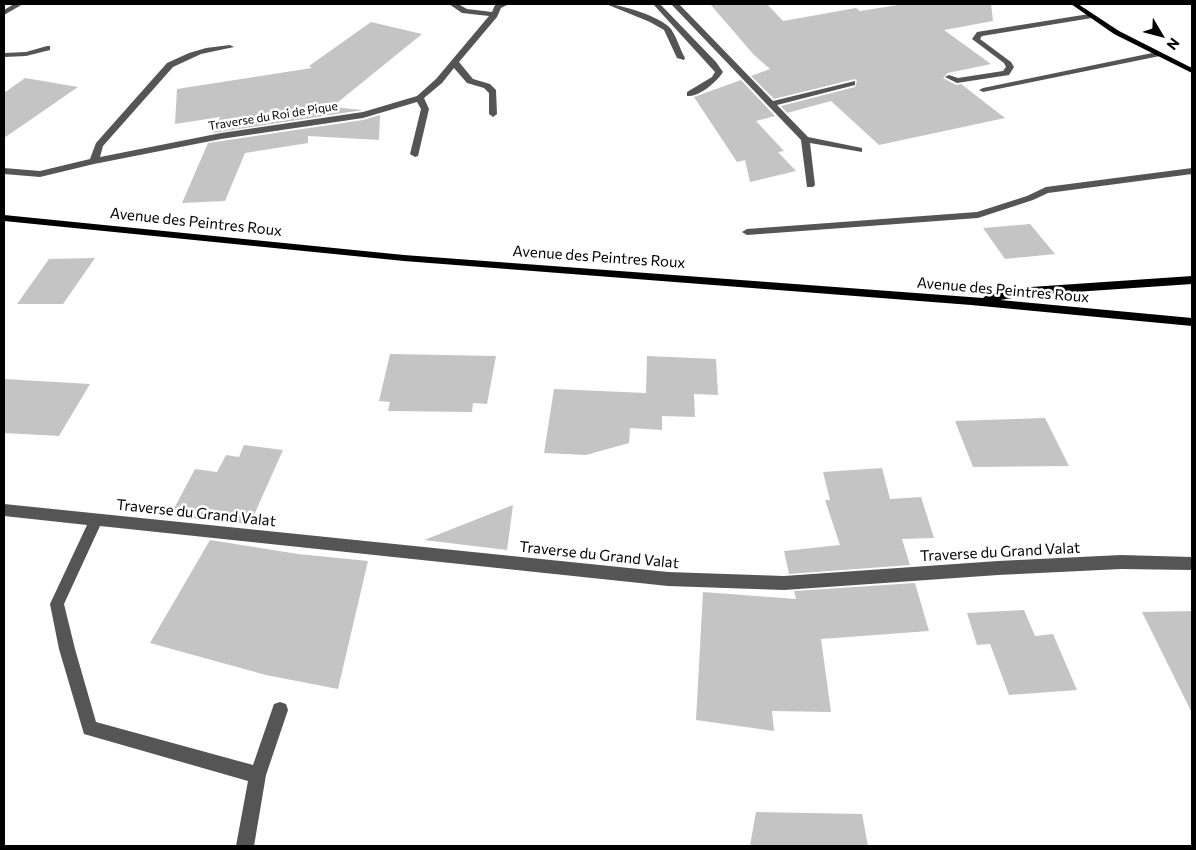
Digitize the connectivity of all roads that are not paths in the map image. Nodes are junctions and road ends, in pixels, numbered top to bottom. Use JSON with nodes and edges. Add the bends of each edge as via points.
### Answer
{"nodes":[{"id":1,"x":19,"y":4,"type":"edge"},
{"id":2,"x":453,"y":4,"type":"edge"},
{"id":3,"x":505,"y":4,"type":"edge"},
{"id":4,"x":609,"y":4,"type":"edge"},
{"id":5,"x":656,"y":4,"type":"edge"},
{"id":6,"x":675,"y":4,"type":"edge"},
{"id":7,"x":1074,"y":4,"type":"edge"},
{"id":8,"x":4,"y":13,"type":"edge"},
{"id":9,"x":494,"y":15,"type":"junction"},
{"id":10,"x":1089,"y":16,"type":"junction"},
{"id":11,"x":230,"y":47,"type":"dead end"},
{"id":12,"x":47,"y":48,"type":"dead end"},
{"id":13,"x":1157,"y":54,"type":"junction"},
{"id":14,"x":4,"y":55,"type":"edge"},
{"id":15,"x":681,"y":58,"type":"dead end"},
{"id":16,"x":454,"y":62,"type":"junction"},
{"id":17,"x":1192,"y":71,"type":"edge"},
{"id":18,"x":949,"y":77,"type":"dead end"},
{"id":19,"x":852,"y":83,"type":"dead end"},
{"id":20,"x":983,"y":90,"type":"dead end"},
{"id":21,"x":690,"y":94,"type":"dead end"},
{"id":22,"x":420,"y":98,"type":"junction"},
{"id":23,"x":770,"y":104,"type":"junction"},
{"id":24,"x":493,"y":114,"type":"dead end"},
{"id":25,"x":806,"y":139,"type":"junction"},
{"id":26,"x":860,"y":150,"type":"dead end"},
{"id":27,"x":415,"y":154,"type":"dead end"},
{"id":28,"x":94,"y":161,"type":"junction"},
{"id":29,"x":4,"y":171,"type":"edge"},
{"id":30,"x":1192,"y":171,"type":"edge"},
{"id":31,"x":810,"y":185,"type":"dead end"},
{"id":32,"x":4,"y":218,"type":"edge"},
{"id":33,"x":747,"y":232,"type":"dead end"},
{"id":34,"x":1192,"y":280,"type":"edge"},
{"id":35,"x":971,"y":301,"type":"junction"},
{"id":36,"x":1192,"y":322,"type":"edge"},
{"id":37,"x":4,"y":510,"type":"edge"},
{"id":38,"x":96,"y":519,"type":"junction"},
{"id":39,"x":1192,"y":564,"type":"edge"},
{"id":40,"x":280,"y":710,"type":"dead end"},
{"id":41,"x":258,"y":775,"type":"junction"},
{"id":42,"x":245,"y":846,"type":"edge"}],
"edges":[{"from":1,"to":8,"type":"street"},
{"from":2,"to":9,"type":"street","via":[[465,11]]},
{"from":3,"to":9,"type":"street","name":"Traverse du Roi de Pique","via":[[498,6]]},
{"from":4,"to":15,"type":"street","via":[[653,20],[667,29]]},
{"from":5,"to":21,"type":"street","via":[[719,72],[715,80]]},
{"from":6,"to":23,"type":"street"},
{"from":7,"to":10,"type":"main road"},
{"from":9,"to":16,"type":"street","name":"Traverse du Roi de Pique"},
{"from":10,"to":13,"type":"main road"},
{"from":10,"to":18,"type":"street","via":[[980,34],[976,39],[1007,62],[1010,68],[1006,73],[957,81]]},
{"from":11,"to":28,"type":"street","via":[[205,49],[170,65],[99,145]]},
{"from":12,"to":14,"type":"street","via":[[26,54]]},
{"from":13,"to":17,"type":"main road"},
{"from":13,"to":20,"type":"street"},
{"from":16,"to":22,"type":"street","name":"Traverse du Roi de Pique"},
{"from":16,"to":24,"type":"street","via":[[470,81],[487,86],[493,92]]},
{"from":19,"to":23,"type":"street"},
{"from":22,"to":27,"type":"street","via":[[425,108]]},
{"from":22,"to":28,"type":"street","name":"Traverse du Roi de Pique","via":[[363,115],[221,136]]},
{"from":23,"to":25,"type":"street"},
{"from":25,"to":26,"type":"street"},
{"from":25,"to":31,"type":"street"},
{"from":28,"to":29,"type":"street","name":"Traverse du Roi de Pique","via":[[40,174]]},
{"from":30,"to":33,"type":"street","via":[[1046,190],[978,215]]},
{"from":32,"to":35,"type":"main road","name":"Avenue des Peintres Roux","via":[[404,258]]},
{"from":34,"to":35,"type":"main road","via":[[1032,291]]},
{"from":35,"to":36,"type":"main road","name":"Avenue des Peintres Roux"},
{"from":37,"to":38,"type":"street","name":"Traverse du Grand Valat"},
{"from":38,"to":39,"type":"street","name":"Traverse du Grand Valat","via":[[668,579],[784,583],[1007,567],[1121,562]]},
{"from":38,"to":41,"type":"street","via":[[57,604],[66,649],[90,728]]},
{"from":40,"to":41,"type":"street"},
{"from":41,"to":42,"type":"street"}]}
